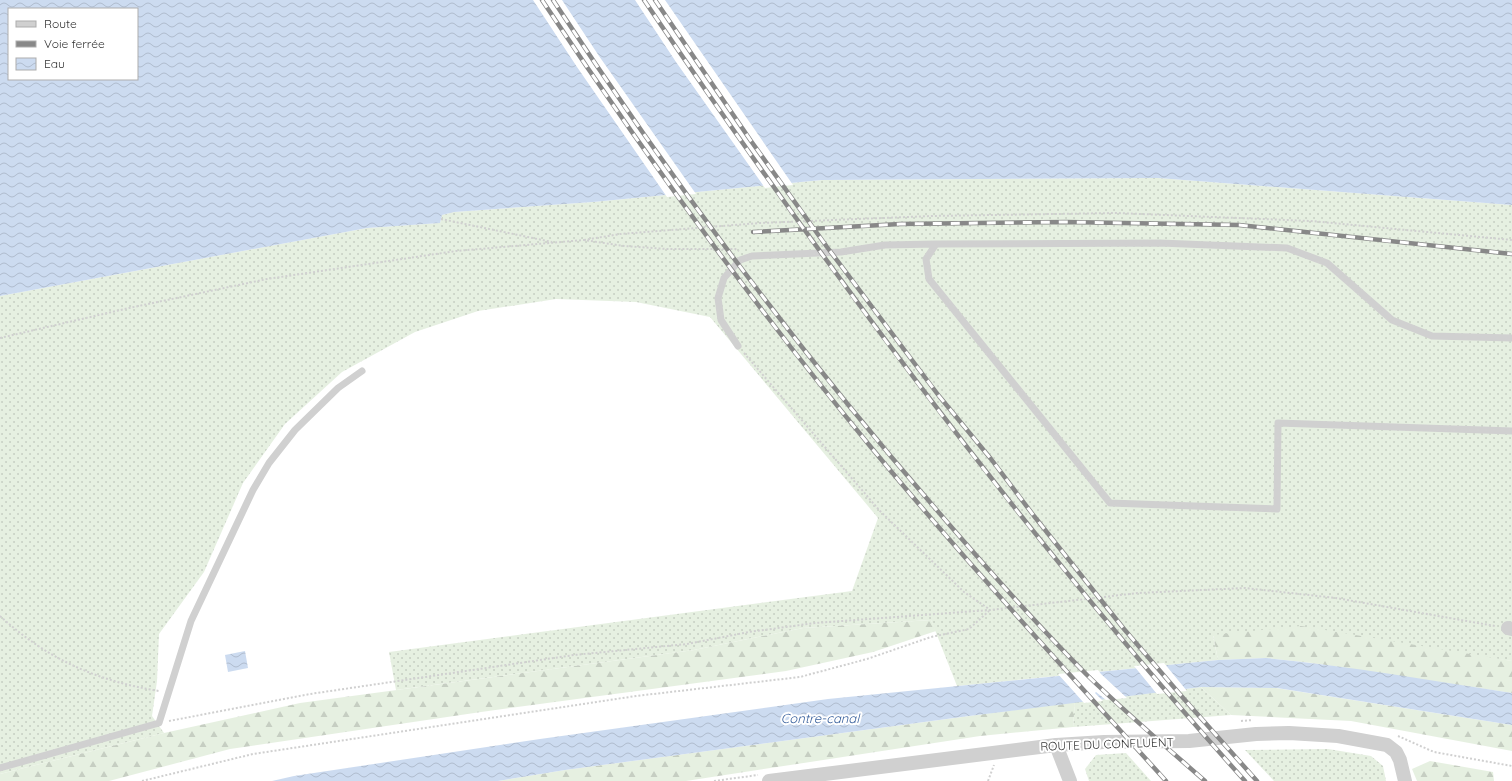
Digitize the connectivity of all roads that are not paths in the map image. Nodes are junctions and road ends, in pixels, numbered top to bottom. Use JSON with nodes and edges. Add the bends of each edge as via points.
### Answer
{"nodes":[{"id":1,"x":936,"y":244,"type":"junction"},
{"id":2,"x":1512,"y":338,"type":"edge"},
{"id":3,"x":738,"y":346,"type":"road end"},
{"id":4,"x":362,"y":372,"type":"dead end"},
{"id":5,"x":1512,"y":431,"type":"edge"},
{"id":6,"x":1056,"y":745,"type":"junction"},
{"id":7,"x":0,"y":768,"type":"edge"},
{"id":8,"x":770,"y":781,"type":"edge"},
{"id":9,"x":1070,"y":781,"type":"edge"},
{"id":10,"x":1405,"y":781,"type":"edge"}],
"edges":[{"from":1,"to":2,"type":"lane","via":[[1160,243],[1287,248],[1327,263],[1392,320],[1432,336]]},
{"from":1,"to":3,"type":"lane","via":[[885,245],[841,252],[752,256],[740,260],[724,278],[718,298],[721,320]]},
{"from":1,"to":5,"type":"lane","via":[[926,259],[929,280],[1110,503],[1277,509],[1278,423]]},
{"from":4,"to":7,"type":"lane","via":[[338,388],[294,430],[269,463],[253,490],[191,620],[159,723]]},
{"from":6,"to":8,"type":"street","name":"ROUTE DU CONFLUENT"},
{"from":6,"to":9,"type":"street"},
{"from":6,"to":10,"type":"street","name":"ROUTE DU CONFLUENT","via":[[1189,741],[1256,734],[1338,736],[1387,745],[1396,752]]}]}
